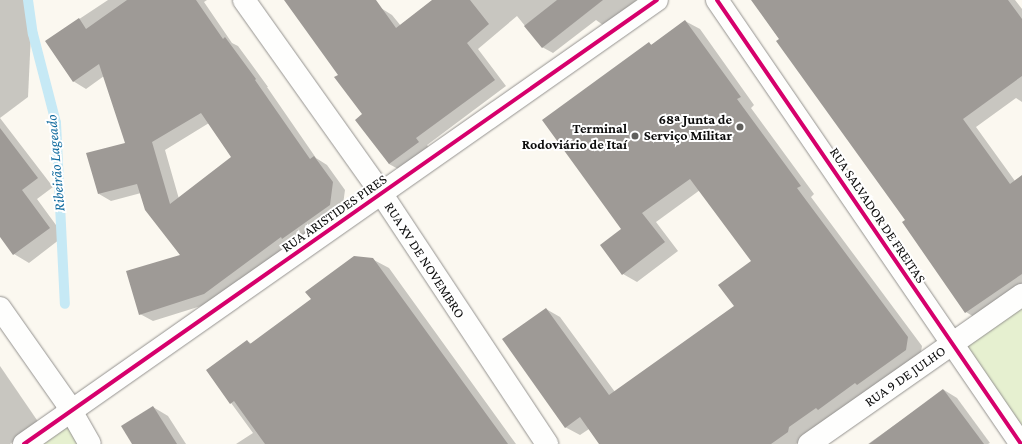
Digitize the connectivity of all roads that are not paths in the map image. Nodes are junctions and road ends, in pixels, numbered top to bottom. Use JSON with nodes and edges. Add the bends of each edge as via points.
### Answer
{"nodes":[{"id":1,"x":244,"y":0,"type":"edge"},
{"id":2,"x":656,"y":0,"type":"edge"},
{"id":3,"x":717,"y":0,"type":"edge"},
{"id":4,"x":381,"y":193,"type":"junction"},
{"id":5,"x":1022,"y":295,"type":"edge"},
{"id":6,"x":0,"y":308,"type":"edge"},
{"id":7,"x":952,"y":343,"type":"junction"},
{"id":8,"x":67,"y":414,"type":"junction"},
{"id":9,"x":30,"y":440,"type":"edge"},
{"id":10,"x":90,"y":444,"type":"edge"},
{"id":11,"x":547,"y":444,"type":"edge"},
{"id":12,"x":808,"y":444,"type":"edge"},
{"id":13,"x":1021,"y":444,"type":"edge"}],
"edges":[{"from":1,"to":4,"type":"street","name":"RUA XV DE NOVEMBRO"},
{"from":2,"to":4,"type":"street","name":"RUA ARISTIDES PIRES"},
{"from":3,"to":7,"type":"street","name":"RUA SALVADOR DE FREITAS"},
{"from":4,"to":8,"type":"street","name":"RUA ARISTIDES PIRES"},
{"from":4,"to":11,"type":"street","name":"RUA XV DE NOVEMBRO"},
{"from":5,"to":7,"type":"street","name":"RUA 9 DE JULHO"},
{"from":6,"to":8,"type":"street"},
{"from":7,"to":12,"type":"street","name":"RUA 9 DE JULHO"},
{"from":7,"to":13,"type":"street","name":"RUA SALVADOR DE FREITAS"},
{"from":8,"to":9,"type":"street","name":"RUA ARISTIDES PIRES"},
{"from":8,"to":10,"type":"street"}]}
